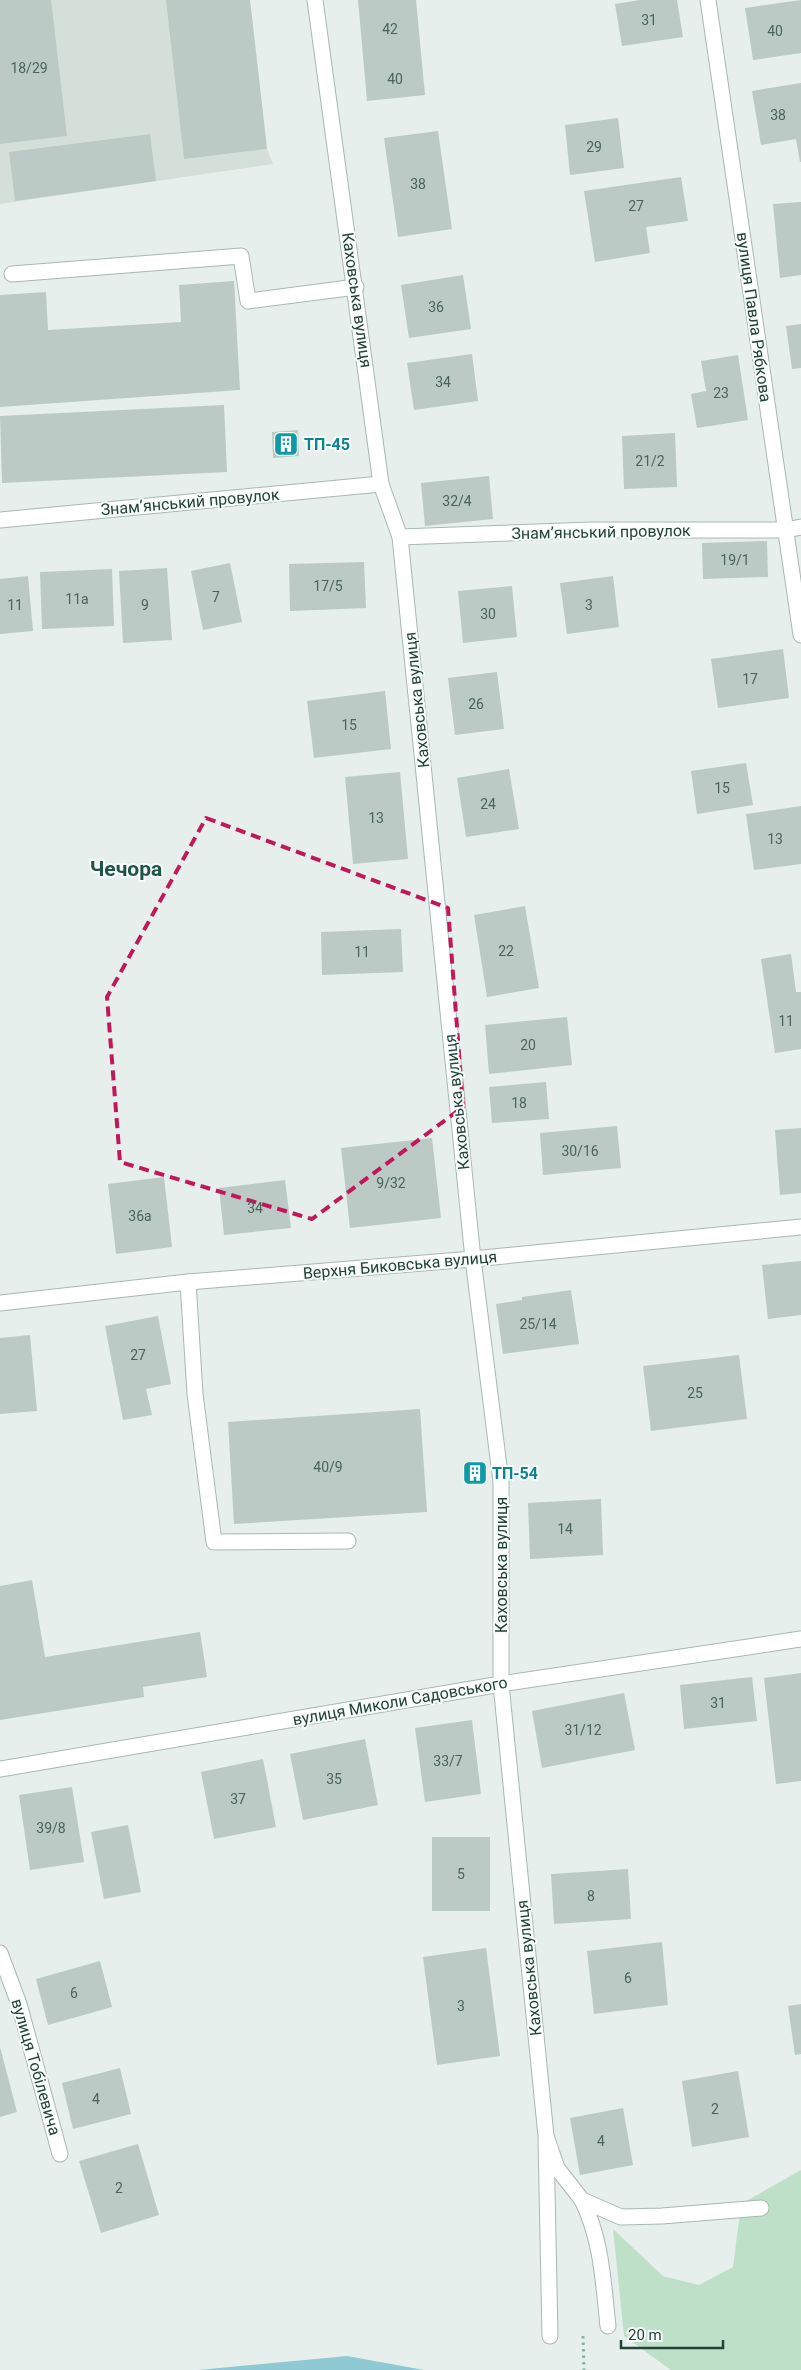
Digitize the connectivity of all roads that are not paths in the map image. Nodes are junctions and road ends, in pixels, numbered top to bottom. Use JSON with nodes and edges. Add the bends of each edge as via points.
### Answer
{"nodes":[{"id":1,"x":315,"y":0,"type":"edge"},
{"id":2,"x":708,"y":0,"type":"edge"},
{"id":3,"x":12,"y":274,"type":"dead end"},
{"id":4,"x":356,"y":287,"type":"junction"},
{"id":5,"x":381,"y":484,"type":"junction"},
{"id":6,"x":0,"y":520,"type":"edge"},
{"id":7,"x":801,"y":527,"type":"edge"},
{"id":8,"x":785,"y":530,"type":"junction"},
{"id":9,"x":400,"y":537,"type":"junction"},
{"id":10,"x":801,"y":635,"type":"edge"},
{"id":11,"x":801,"y":1227,"type":"edge"},
{"id":12,"x":473,"y":1259,"type":"junction"},
{"id":13,"x":188,"y":1282,"type":"junction"},
{"id":14,"x":0,"y":1302,"type":"edge"},
{"id":15,"x":348,"y":1541,"type":"dead end"},
{"id":16,"x":801,"y":1639,"type":"edge"},
{"id":17,"x":501,"y":1684,"type":"junction"},
{"id":18,"x":0,"y":1769,"type":"edge"},
{"id":19,"x":0,"y":1953,"type":"edge"},
{"id":20,"x":546,"y":2136,"type":"junction"},
{"id":21,"x":60,"y":2154,"type":"dead end"},
{"id":22,"x":582,"y":2200,"type":"junction"},
{"id":23,"x":761,"y":2208,"type":"dead end"},
{"id":24,"x":608,"y":2326,"type":"dead end"},
{"id":25,"x":550,"y":2336,"type":"dead end"}],
"edges":[{"from":1,"to":4,"type":"street","name":"Каховська вулиця"},
{"from":2,"to":8,"type":"street","name":"вулиця Павла Рябкова"},
{"from":3,"to":4,"type":"street","via":[[241,256],[248,301]]},
{"from":4,"to":5,"type":"street","name":"Каховська вулиця"},
{"from":5,"to":6,"type":"street","name":"Знамʼянський провулок"},
{"from":5,"to":9,"type":"street","name":"Каховська вулиця"},
{"from":7,"to":8,"type":"street","name":"Знамʼянський провулок"},
{"from":8,"to":9,"type":"street","name":"Знамʼянський провулок","via":[[592,530]]},
{"from":8,"to":10,"type":"street","name":"вулиця Павла Рябкова"},
{"from":9,"to":12,"type":"street","name":"Каховська вулиця"},
{"from":11,"to":12,"type":"street","name":"Верхня Биковська вулиця"},
{"from":12,"to":13,"type":"street","name":"Верхня Биковська вулиця"},
{"from":12,"to":17,"type":"street","name":"Каховська вулиця","via":[[502,1482]]},
{"from":13,"to":14,"type":"street","name":"Верхня Биковська вулиця"},
{"from":13,"to":15,"type":"street","via":[[195,1394],[214,1542]]},
{"from":16,"to":17,"type":"street","name":"вулиця Миколи Садовського"},
{"from":17,"to":18,"type":"street","name":"вулиця Миколи Садовського"},
{"from":17,"to":20,"type":"street","name":"Каховська вулиця"},
{"from":19,"to":21,"type":"street","name":"вулиця Тобілевича","via":[[19,2004]]},
{"from":20,"to":22,"type":"street","name":"Каховська вулиця","via":[[557,2168]]},
{"from":20,"to":25,"type":"street"},
{"from":22,"to":23,"type":"street","via":[[621,2217]]},
{"from":22,"to":24,"type":"street","via":[[599,2244]]}]}
